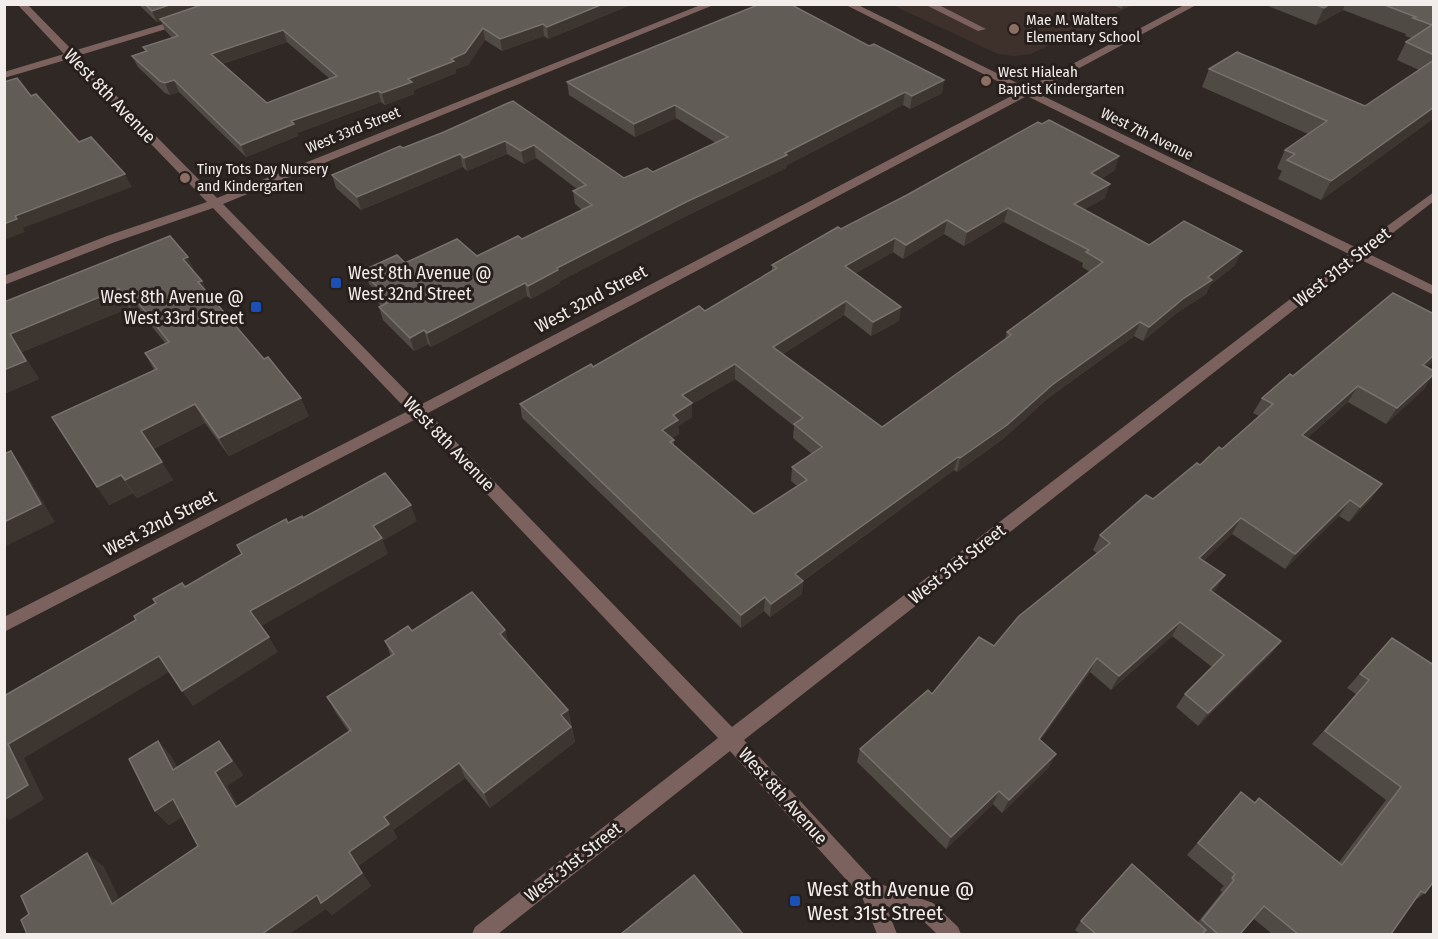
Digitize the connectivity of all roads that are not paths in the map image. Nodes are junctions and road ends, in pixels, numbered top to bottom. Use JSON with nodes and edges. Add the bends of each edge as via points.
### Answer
{"nodes":[{"id":1,"x":21,"y":4,"type":"edge"},
{"id":2,"x":712,"y":4,"type":"edge"},
{"id":3,"x":848,"y":4,"type":"edge"},
{"id":4,"x":928,"y":4,"type":"edge"},
{"id":5,"x":1194,"y":4,"type":"edge"},
{"id":6,"x":191,"y":18,"type":"edge"},
{"id":7,"x":981,"y":29,"type":"dead end"},
{"id":8,"x":70,"y":54,"type":"junction"},
{"id":9,"x":4,"y":75,"type":"edge"},
{"id":10,"x":1026,"y":92,"type":"junction"},
{"id":11,"x":1434,"y":195,"type":"edge"},
{"id":12,"x":213,"y":204,"type":"junction"},
{"id":13,"x":1358,"y":254,"type":"junction"},
{"id":14,"x":4,"y":281,"type":"edge"},
{"id":15,"x":1434,"y":291,"type":"edge"},
{"id":16,"x":418,"y":411,"type":"junction"},
{"id":17,"x":4,"y":625,"type":"edge"},
{"id":18,"x":731,"y":739,"type":"junction"},
{"id":19,"x":869,"y":890,"type":"junction"},
{"id":20,"x":482,"y":934,"type":"edge"},
{"id":21,"x":887,"y":934,"type":"edge"},
{"id":22,"x":951,"y":934,"type":"edge"}],
"edges":[{"from":1,"to":8,"type":"street","name":"West 8th Avenue"},
{"from":2,"to":12,"type":"street","name":"West 33rd Street"},
{"from":3,"to":10,"type":"street","name":"West 7th Avenue"},
{"from":4,"to":7,"type":"street"},
{"from":5,"to":10,"type":"street","name":"West 32nd Street"},
{"from":6,"to":8,"type":"street"},
{"from":8,"to":9,"type":"street"},
{"from":8,"to":12,"type":"street","name":"West 8th Avenue"},
{"from":10,"to":13,"type":"street","name":"West 7th Avenue"},
{"from":10,"to":16,"type":"street","name":"West 32nd Street"},
{"from":11,"to":13,"type":"street","name":"West 31st Street"},
{"from":12,"to":14,"type":"street","name":"West 33rd Street"},
{"from":12,"to":16,"type":"street","name":"West 8th Avenue"},
{"from":13,"to":15,"type":"street","name":"West 7th Avenue"},
{"from":13,"to":18,"type":"street","name":"West 31st Street"},
{"from":16,"to":17,"type":"street","name":"West 32nd Street"},
{"from":16,"to":18,"type":"street","name":"West 8th Avenue"},
{"from":18,"to":19,"type":"street","name":"West 8th Avenue"},
{"from":18,"to":20,"type":"street","name":"West 31st Street"},
{"from":19,"to":21,"type":"street","name":"West 8th Avenue"},
{"from":19,"to":22,"type":"street","name":"West 8th Avenue","via":[[926,910]]}]}
